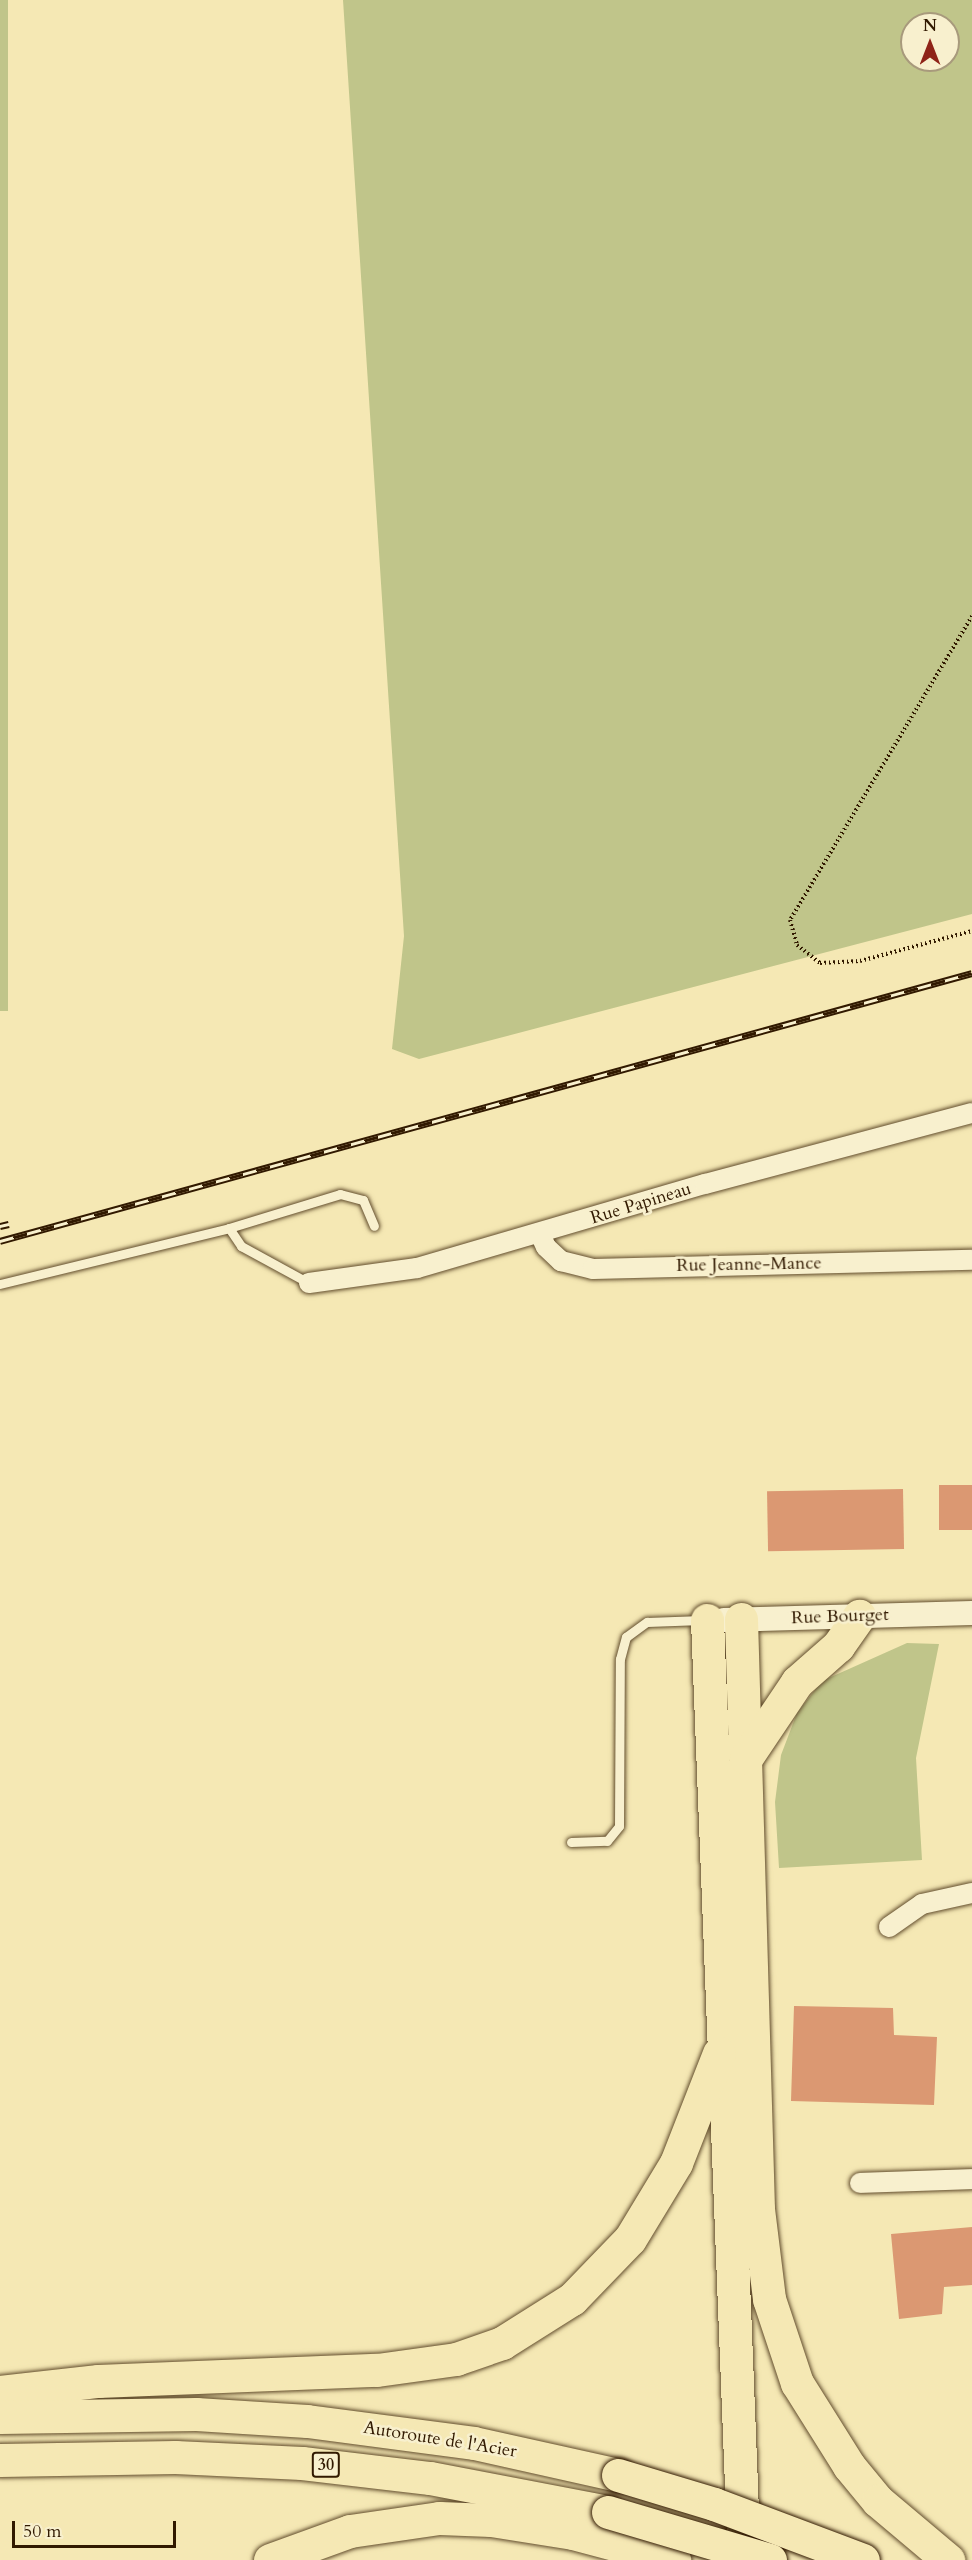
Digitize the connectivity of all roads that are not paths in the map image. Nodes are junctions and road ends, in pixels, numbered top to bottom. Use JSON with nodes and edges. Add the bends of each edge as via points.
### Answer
{"nodes":[{"id":1,"x":972,"y":1113,"type":"edge"},
{"id":2,"x":374,"y":1226,"type":"dead end"},
{"id":3,"x":229,"y":1228,"type":"junction"},
{"id":4,"x":540,"y":1234,"type":"junction"},
{"id":5,"x":972,"y":1260,"type":"edge"},
{"id":6,"x":309,"y":1283,"type":"joint"},
{"id":7,"x":0,"y":1284,"type":"edge"},
{"id":8,"x":972,"y":1613,"type":"edge"},
{"id":9,"x":859,"y":1616,"type":"junction"},
{"id":10,"x":741,"y":1619,"type":"junction"},
{"id":11,"x":707,"y":1620,"type":"junction"},
{"id":12,"x":746,"y":1758,"type":"junction"},
{"id":13,"x":571,"y":1842,"type":"dead end"},
{"id":14,"x":972,"y":1893,"type":"edge"},
{"id":15,"x":890,"y":1927,"type":"dead end"},
{"id":16,"x":723,"y":2041,"type":"junction"},
{"id":17,"x":972,"y":2179,"type":"edge"},
{"id":18,"x":860,"y":2183,"type":"dead end"},
{"id":19,"x":0,"y":2392,"type":"edge"},
{"id":20,"x":0,"y":2417,"type":"edge"},
{"id":21,"x":0,"y":2460,"type":"edge"},
{"id":22,"x":604,"y":2526,"type":"junction"},
{"id":23,"x":270,"y":2560,"type":"edge"},
{"id":24,"x":674,"y":2560,"type":"edge"},
{"id":25,"x":744,"y":2560,"type":"edge"},
{"id":26,"x":770,"y":2560,"type":"edge"},
{"id":27,"x":863,"y":2560,"type":"edge"},
{"id":28,"x":948,"y":2560,"type":"edge"}],
"edges":[{"from":1,"to":4,"type":"street","name":"Rue Papineau"},
{"from":2,"to":3,"type":"lane","via":[[363,1200],[340,1194]]},
{"from":3,"to":6,"type":"lane","via":[[241,1246]]},
{"from":3,"to":7,"type":"lane"},
{"from":4,"to":5,"type":"street","name":"Rue Jeanne-Mance","via":[[561,1261],[593,1269]]},
{"from":4,"to":6,"type":"street","name":"Rue Papineau","via":[[417,1268]]},
{"from":8,"to":9,"type":"street","name":"Rue Bourget"},
{"from":9,"to":10,"type":"street","name":"Rue Bourget"},
{"from":9,"to":12,"type":"highway","via":[[838,1646],[797,1682]]},
{"from":10,"to":11,"type":"street","name":"Rue Bourget"},
{"from":10,"to":12,"type":"highway"},
{"from":11,"to":13,"type":"lane","via":[[647,1622],[626,1637],[620,1659],[619,1826],[607,1840]]},
{"from":11,"to":16,"type":"highway"},
{"from":12,"to":28,"type":"highway","via":[[763,2272],[781,2346],[823,2426],[878,2501]]},
{"from":14,"to":15,"type":"street","via":[[922,1904]]},
{"from":16,"to":19,"type":"highway","via":[[676,2163],[630,2239],[572,2299],[502,2343],[456,2359],[377,2370],[98,2380]]},
{"from":16,"to":25,"type":"highway"},
{"from":17,"to":18,"type":"street"},
{"from":20,"to":27,"type":"highway","name":"Autoroute de l'Acier","bridge":true,"via":[[177,2414],[307,2421],[474,2443],[618,2475],[714,2504]]},
{"from":21,"to":22,"type":"highway","number":"30","via":[[175,2457],[302,2463],[439,2480]]},
{"from":22,"to":23,"type":"highway","via":[[439,2518],[350,2531]]},
{"from":22,"to":24,"type":"highway"},
{"from":22,"to":26,"type":"highway","number":"30","bridge":true}]}
